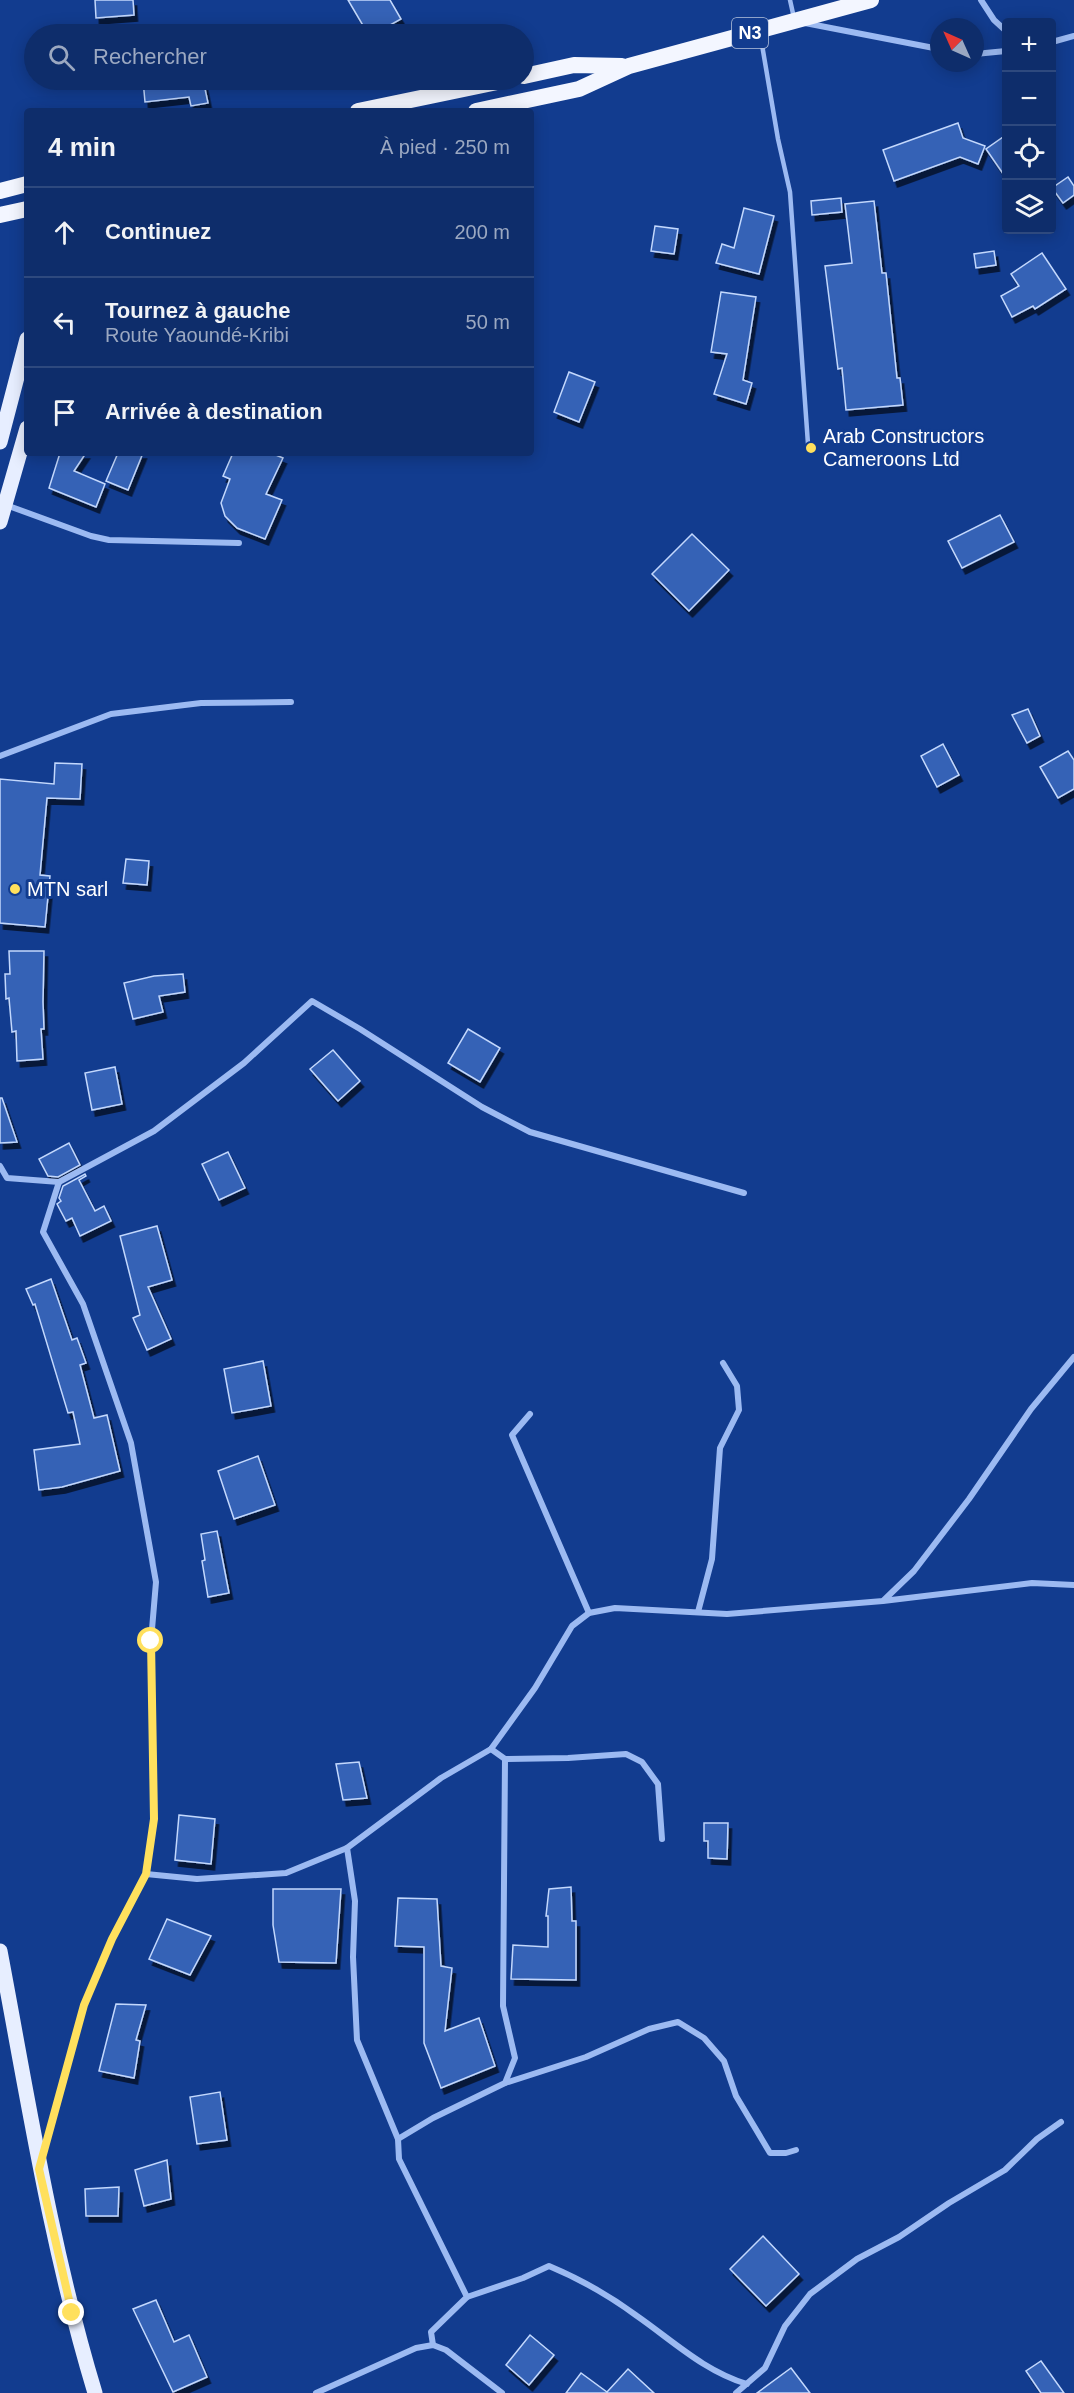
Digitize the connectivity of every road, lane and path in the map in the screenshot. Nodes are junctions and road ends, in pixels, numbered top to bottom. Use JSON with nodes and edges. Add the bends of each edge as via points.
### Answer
{"nodes":[{"id":1,"x":790,"y":0,"type":"edge"},
{"id":2,"x":871,"y":0,"type":"edge"},
{"id":3,"x":981,"y":0,"type":"edge"},
{"id":4,"x":795,"y":21,"type":"junction"},
{"id":5,"x":1002,"y":27,"type":"edge"},
{"id":6,"x":760,"y":30,"type":"junction"},
{"id":7,"x":1074,"y":36,"type":"edge"},
{"id":8,"x":1056,"y":41,"type":"edge"},
{"id":9,"x":930,"y":47,"type":"edge"},
{"id":10,"x":1002,"y":51,"type":"edge"},
{"id":11,"x":984,"y":53,"type":"edge"},
{"id":12,"x":629,"y":66,"type":"junction"},
{"id":13,"x":534,"y":74,"type":"edge"},
{"id":14,"x":459,"y":90,"type":"edge"},
{"id":15,"x":372,"y":108,"type":"edge"},
{"id":16,"x":490,"y":108,"type":"edge"},
{"id":17,"x":24,"y":185,"type":"edge"},
{"id":18,"x":0,"y":191,"type":"edge"},
{"id":19,"x":24,"y":210,"type":"edge"},
{"id":20,"x":0,"y":215,"type":"edge"},
{"id":21,"x":24,"y":350,"type":"edge"},
{"id":22,"x":24,"y":439,"type":"edge"},
{"id":23,"x":0,"y":442,"type":"edge"},
{"id":24,"x":808,"y":444,"type":"dead end"},
{"id":25,"x":6,"y":505,"type":"junction"},
{"id":26,"x":0,"y":522,"type":"edge"},
{"id":27,"x":239,"y":543,"type":"dead end"},
{"id":28,"x":291,"y":702,"type":"dead end"},
{"id":29,"x":0,"y":756,"type":"edge"},
{"id":30,"x":0,"y":1166,"type":"edge"},
{"id":31,"x":59,"y":1182,"type":"junction"},
{"id":32,"x":744,"y":1193,"type":"dead end"},
{"id":33,"x":1074,"y":1357,"type":"edge"},
{"id":34,"x":723,"y":1363,"type":"dead end"},
{"id":35,"x":530,"y":1414,"type":"dead end"},
{"id":36,"x":1074,"y":1585,"type":"edge"},
{"id":37,"x":883,"y":1600,"type":"junction"},
{"id":38,"x":698,"y":1612,"type":"junction"},
{"id":39,"x":589,"y":1613,"type":"junction"},
{"id":40,"x":490,"y":1749,"type":"junction"},
{"id":41,"x":505,"y":1759,"type":"junction"},
{"id":42,"x":662,"y":1839,"type":"dead end"},
{"id":43,"x":347,"y":1848,"type":"junction"},
{"id":44,"x":146,"y":1874,"type":"junction"},
{"id":45,"x":0,"y":1951,"type":"edge"},
{"id":46,"x":505,"y":2083,"type":"junction"},
{"id":47,"x":1061,"y":2122,"type":"dead end"},
{"id":48,"x":398,"y":2139,"type":"junction"},
{"id":49,"x":795,"y":2150,"type":"dead end"},
{"id":50,"x":39,"y":2169,"type":"junction"},
{"id":51,"x":467,"y":2297,"type":"junction"},
{"id":52,"x":433,"y":2345,"type":"junction"},
{"id":53,"x":747,"y":2384,"type":"junction"},
{"id":54,"x":94,"y":2393,"type":"edge"},
{"id":55,"x":316,"y":2393,"type":"edge"},
{"id":56,"x":502,"y":2393,"type":"edge"},
{"id":57,"x":736,"y":2393,"type":"edge"}],
"edges":[{"from":1,"to":4,"type":"lane"},
{"from":2,"to":4,"type":"highway","number":"N3"},
{"from":3,"to":5,"type":"street"},
{"from":4,"to":6,"type":"highway","number":"N3"},
{"from":4,"to":9,"type":"street"},
{"from":6,"to":12,"type":"highway","number":"N3"},
{"from":6,"to":24,"type":"lane","via":[[790,192]]},
{"from":7,"to":8,"type":"street"},
{"from":10,"to":11,"type":"street"},
{"from":12,"to":13,"type":"highway","number":"N3","via":[[574,66]]},
{"from":12,"to":16,"type":"highway","number":"N3","via":[[579,89]]},
{"from":14,"to":15,"type":"highway"},
{"from":17,"to":18,"type":"highway"},
{"from":19,"to":20,"type":"highway"},
{"from":21,"to":23,"type":"main road"},
{"from":22,"to":25,"type":"main road"},
{"from":25,"to":26,"type":"main road"},
{"from":25,"to":27,"type":"street","via":[[110,540]]},
{"from":28,"to":29,"type":"street","via":[[201,703],[111,714]]},
{"from":30,"to":31,"type":"street","via":[[7,1178]]},
{"from":31,"to":32,"type":"street","via":[[154,1131],[195,1102],[312,1001],[482,1107],[530,1132]]},
{"from":31,"to":44,"type":"street","via":[[43,1232],[83,1304],[130,1443],[156,1582],[151,1641],[154,1819]]},
{"from":33,"to":37,"type":"street","via":[[1031,1409],[914,1571]]},
{"from":34,"to":38,"type":"street","via":[[737,1386],[739,1410],[720,1448],[712,1559]]},
{"from":35,"to":39,"type":"street","via":[[512,1435]]},
{"from":36,"to":37,"type":"street","via":[[1032,1583]]},
{"from":37,"to":38,"type":"street","via":[[727,1614]]},
{"from":38,"to":39,"type":"street","via":[[615,1608]]},
{"from":39,"to":40,"type":"street","via":[[572,1626],[535,1688]]},
{"from":40,"to":41,"type":"street"},
{"from":40,"to":43,"type":"street","via":[[441,1778]]},
{"from":41,"to":42,"type":"street","via":[[626,1754],[642,1762],[658,1784]]},
{"from":41,"to":46,"type":"street","via":[[503,2006],[515,2058]]},
{"from":43,"to":44,"type":"street","via":[[286,1872],[197,1879]]},
{"from":43,"to":48,"type":"street","via":[[356,1901],[353,1957],[357,2040]]},
{"from":44,"to":50,"type":"street","via":[[84,2005]]},
{"from":45,"to":50,"type":"main road"},
{"from":46,"to":48,"type":"street"},
{"from":46,"to":49,"type":"street","via":[[586,2056],[649,2029],[678,2022],[704,2038],[724,2061],[736,2096],[770,2153]]},
{"from":47,"to":53,"type":"street","via":[[1005,2170],[857,2259],[810,2294],[785,2326],[765,2368]]},
{"from":48,"to":51,"type":"street","via":[[399,2159]]},
{"from":50,"to":54,"type":"main road"},
{"from":51,"to":52,"type":"street","via":[[431,2332]]},
{"from":51,"to":53,"type":"street","via":[[549,2266],[579,2278],[714,2372]]},
{"from":52,"to":55,"type":"street","via":[[416,2348]]},
{"from":52,"to":56,"type":"street","via":[[446,2350]]},
{"from":53,"to":57,"type":"street"}]}
